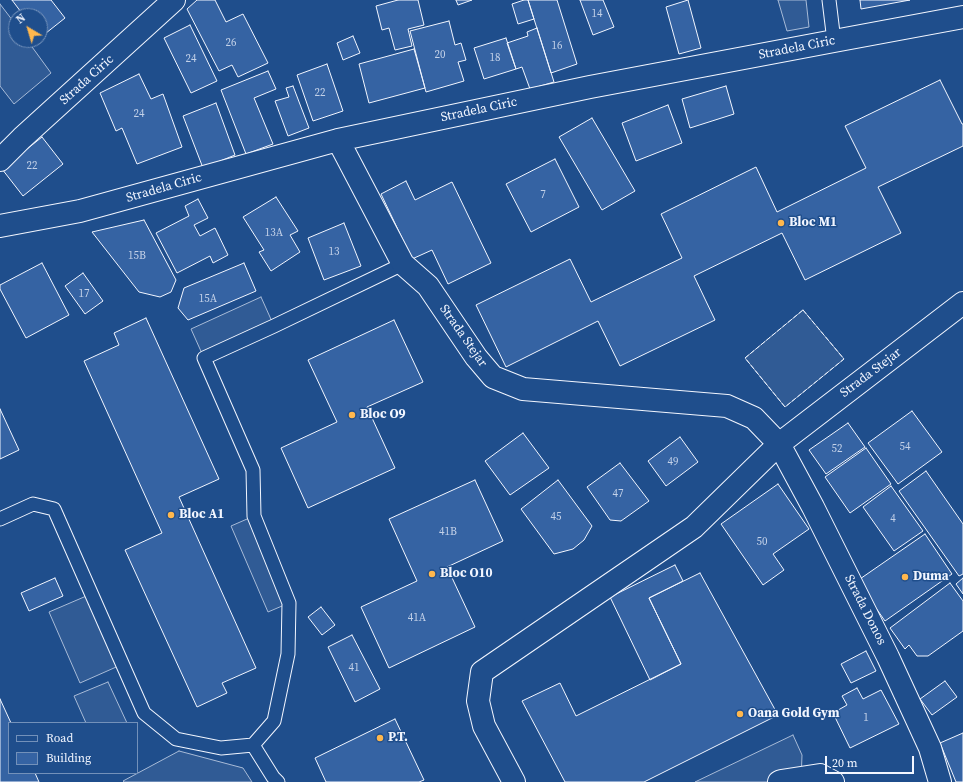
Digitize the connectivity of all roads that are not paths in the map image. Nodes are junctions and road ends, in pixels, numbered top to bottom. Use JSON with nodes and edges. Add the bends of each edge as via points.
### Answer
{"nodes":[{"id":1,"x":174,"y":0,"type":"edge"},
{"id":2,"x":829,"y":0,"type":"edge"},
{"id":3,"x":963,"y":17,"type":"edge"},
{"id":4,"x":834,"y":41,"type":"junction"},
{"id":5,"x":338,"y":140,"type":"junction"},
{"id":6,"x":0,"y":160,"type":"edge"},
{"id":7,"x":0,"y":226,"type":"edge"},
{"id":8,"x":403,"y":264,"type":"junction"},
{"id":9,"x":963,"y":303,"type":"edge"},
{"id":10,"x":779,"y":444,"type":"junction"},
{"id":11,"x":0,"y":519,"type":"edge"},
{"id":12,"x":253,"y":745,"type":"junction"},
{"id":13,"x":278,"y":782,"type":"edge"},
{"id":14,"x":514,"y":782,"type":"edge"},
{"id":15,"x":779,"y":782,"type":"edge"},
{"id":16,"x":833,"y":782,"type":"edge"},
{"id":17,"x":940,"y":782,"type":"edge"}],
"edges":[{"from":1,"to":6,"type":"street","name":"Strada Ciric"},
{"from":2,"to":4,"type":"lane"},
{"from":3,"to":4,"type":"street","name":"Stradela Ciric"},
{"from":4,"to":5,"type":"street","name":"Stradela Ciric","via":[[590,87]]},
{"from":5,"to":7,"type":"street","name":"Stradela Ciric","via":[[80,211]]},
{"from":5,"to":8,"type":"street","name":"Strada Stejar"},
{"from":8,"to":10,"type":"street","name":"Strada Stejar","via":[[428,286],[476,357],[493,377],[524,389],[727,406],[754,418]]},
{"from":8,"to":12,"type":"lane","via":[[204,358],[253,470],[254,516],[289,603],[288,654],[274,721]]},
{"from":9,"to":10,"type":"street","name":"Strada Stejar"},
{"from":10,"to":14,"type":"street","name":"Strada Stejar","via":[[694,527],[482,672],[478,701],[484,726]]},
{"from":10,"to":17,"type":"street","name":"Strada Donos","via":[[888,657],[930,748]]},
{"from":11,"to":12,"type":"lane","via":[[33,504],[54,509],[144,713],[176,739],[221,748]]},
{"from":12,"to":13,"type":"lane"},
{"from":15,"to":16,"type":"street","via":[[820,775]]}]}
